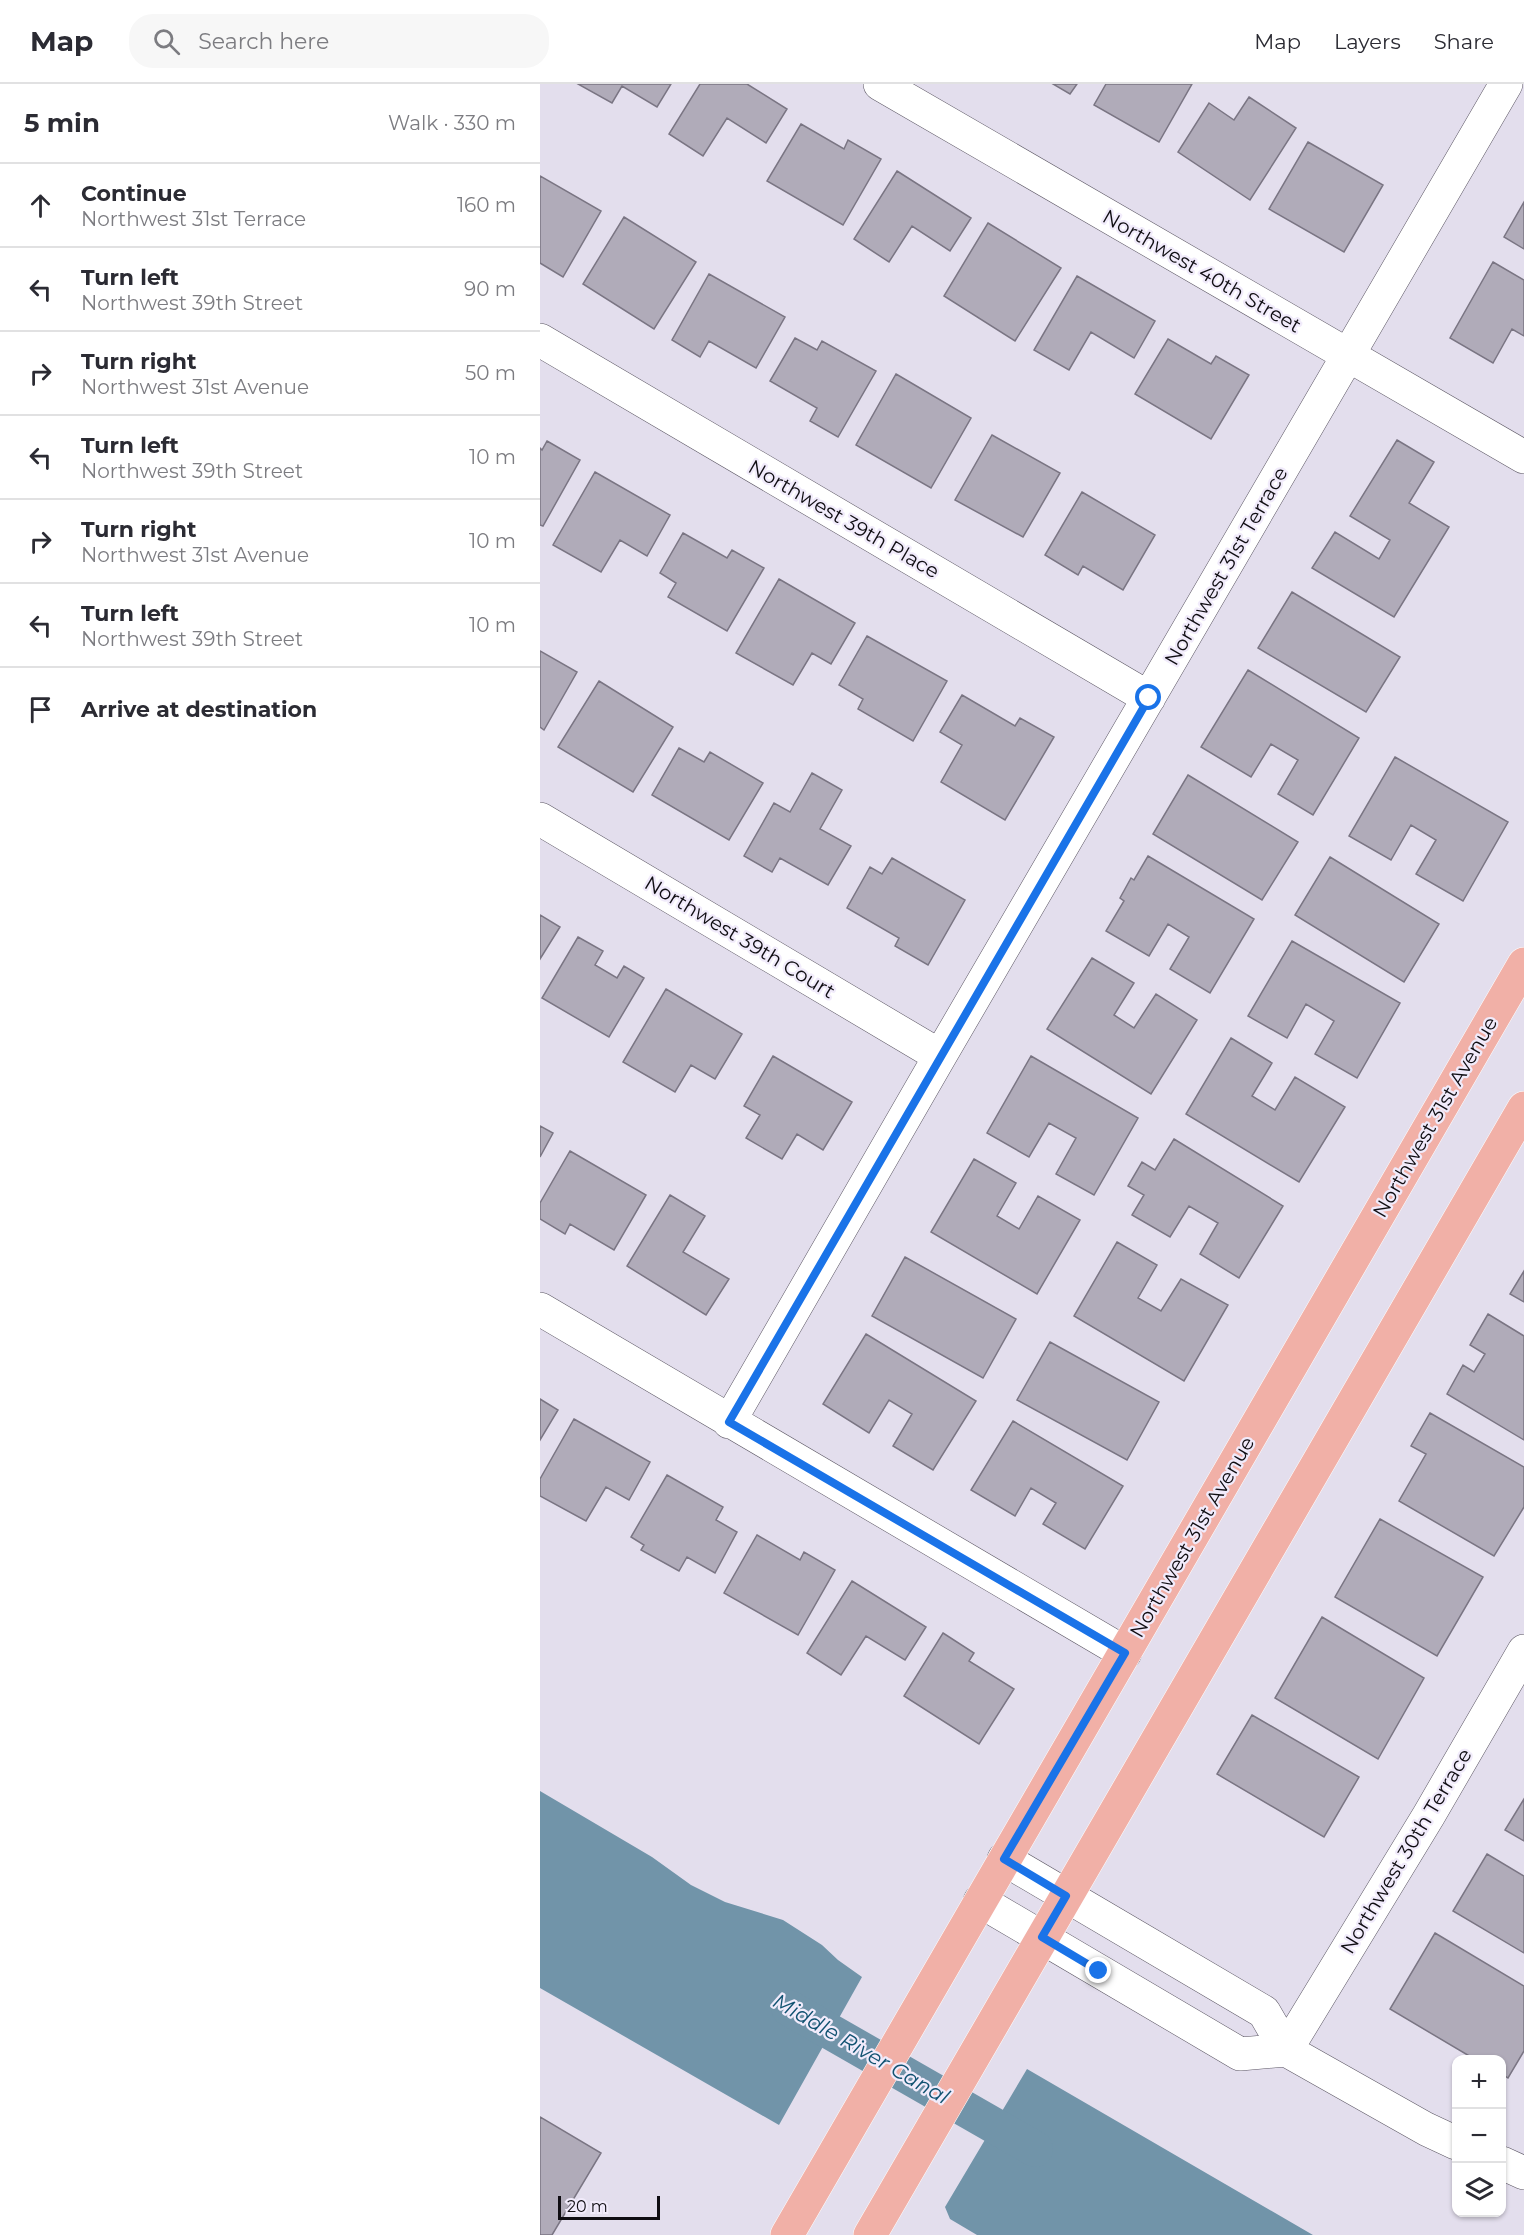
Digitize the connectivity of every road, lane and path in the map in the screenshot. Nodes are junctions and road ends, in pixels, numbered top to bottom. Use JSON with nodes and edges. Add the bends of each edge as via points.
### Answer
{"nodes":[{"id":1,"x":880,"y":84,"type":"edge"},
{"id":2,"x":1506,"y":84,"type":"edge"},
{"id":3,"x":540,"y":340,"type":"edge"},
{"id":4,"x":1348,"y":356,"type":"junction"},
{"id":5,"x":1524,"y":457,"type":"edge"},
{"id":6,"x":1149,"y":698,"type":"junction"},
{"id":7,"x":540,"y":819,"type":"edge"},
{"id":8,"x":1524,"y":964,"type":"edge"},
{"id":9,"x":940,"y":1056,"type":"junction"},
{"id":10,"x":1524,"y":1108,"type":"edge"},
{"id":11,"x":540,"y":1309,"type":"edge"},
{"id":12,"x":729,"y":1422,"type":"junction"},
{"id":13,"x":1524,"y":1651,"type":"edge"},
{"id":14,"x":1125,"y":1653,"type":"junction"},
{"id":15,"x":1004,"y":1859,"type":"junction"},
{"id":16,"x":1066,"y":1896,"type":"junction"},
{"id":17,"x":980,"y":1901,"type":"junction"},
{"id":18,"x":1042,"y":1937,"type":"junction"},
{"id":19,"x":1286,"y":2050,"type":"junction"},
{"id":20,"x":1452,"y":2141,"type":"edge"},
{"id":21,"x":1506,"y":2165,"type":"edge"},
{"id":22,"x":1524,"y":2173,"type":"edge"},
{"id":23,"x":787,"y":2235,"type":"edge"},
{"id":24,"x":870,"y":2235,"type":"edge"}],
"edges":[{"from":1,"to":4,"type":"street","name":"Northwest 40th Street"},
{"from":2,"to":4,"type":"street","name":"Northwest 31st Terrace"},
{"from":3,"to":6,"type":"street","name":"Northwest 39th Place"},
{"from":4,"to":5,"type":"street","name":"Northwest 40th Street"},
{"from":4,"to":6,"type":"street","name":"Northwest 31st Terrace"},
{"from":6,"to":9,"type":"street","name":"Northwest 31st Terrace"},
{"from":7,"to":9,"type":"street","name":"Northwest 39th Court"},
{"from":8,"to":14,"type":"main road","name":"Northwest 31st Avenue"},
{"from":9,"to":12,"type":"street","name":"Northwest 31st Terrace"},
{"from":10,"to":16,"type":"main road"},
{"from":11,"to":12,"type":"street"},
{"from":12,"to":14,"type":"street"},
{"from":13,"to":19,"type":"street","name":"Northwest 30th Terrace"},
{"from":14,"to":15,"type":"main road","name":"Northwest 31st Avenue"},
{"from":15,"to":16,"type":"street"},
{"from":15,"to":17,"type":"main road","name":"Northwest 31st Avenue"},
{"from":16,"to":18,"type":"main road"},
{"from":16,"to":19,"type":"street","via":[[1264,2012]]},
{"from":17,"to":18,"type":"street"},
{"from":17,"to":23,"type":"main road","name":"Northwest 31st Avenue"},
{"from":18,"to":19,"type":"street","via":[[1240,2054]]},
{"from":18,"to":24,"type":"main road"},
{"from":19,"to":20,"type":"street"},
{"from":21,"to":22,"type":"street"}]}
